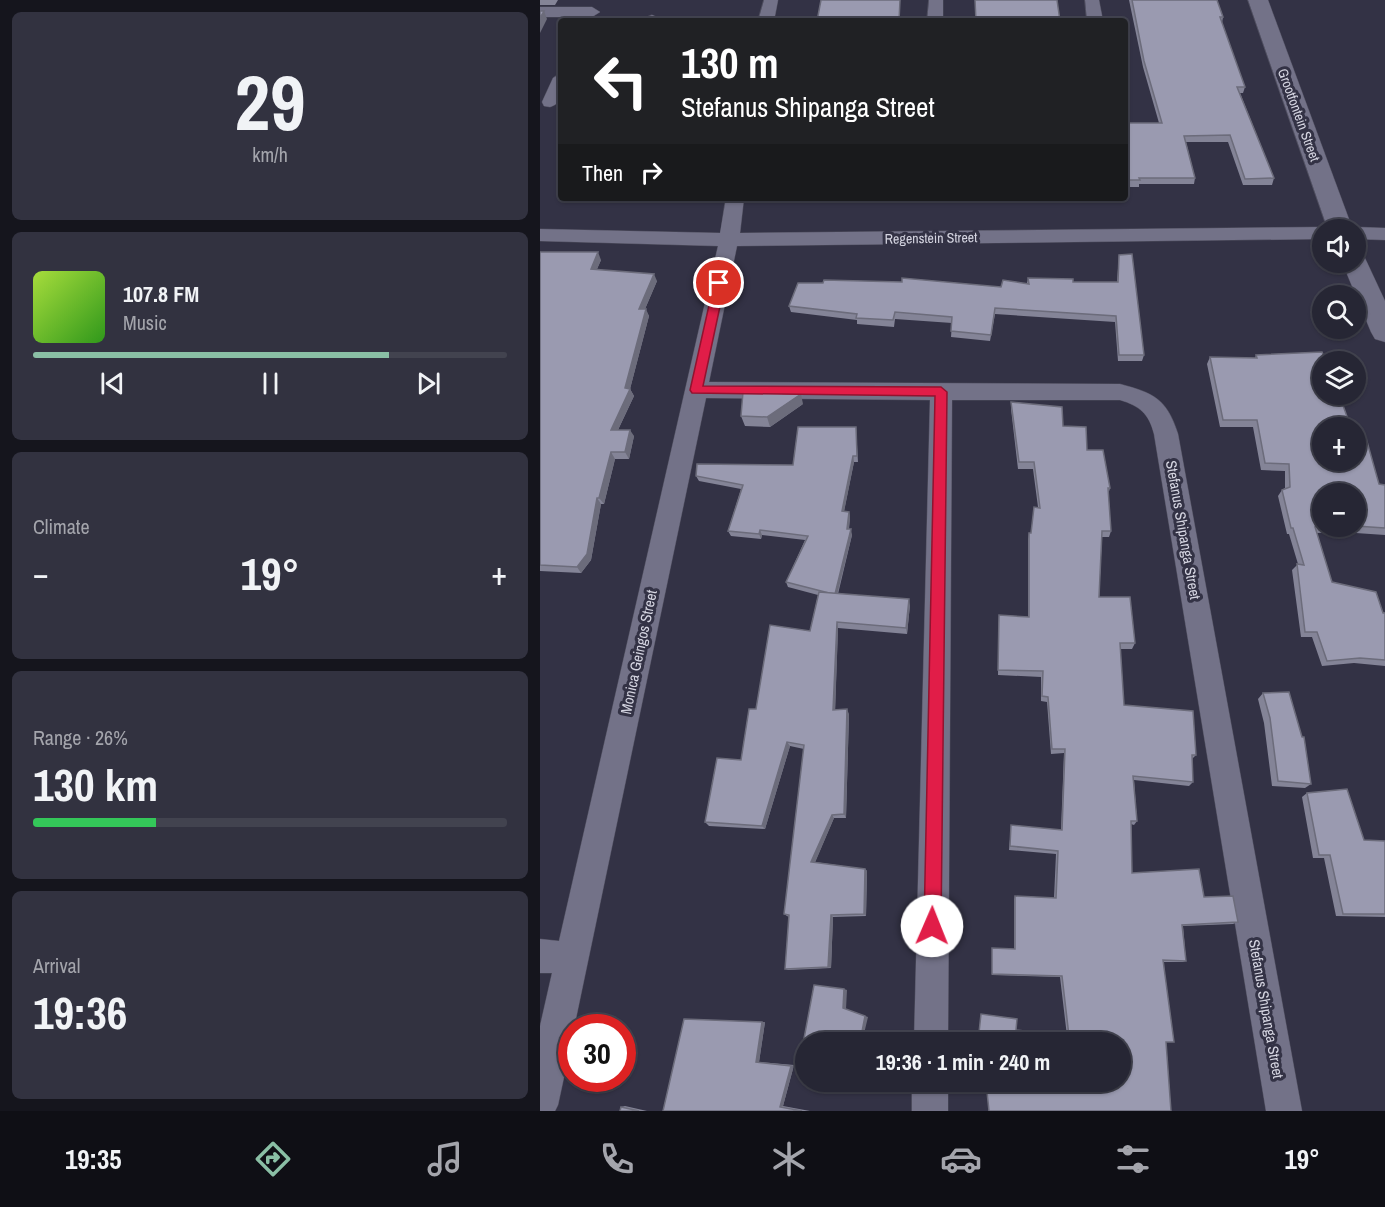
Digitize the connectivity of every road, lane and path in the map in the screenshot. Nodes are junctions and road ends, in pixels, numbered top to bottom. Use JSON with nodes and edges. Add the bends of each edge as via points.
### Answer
{"nodes":[{"id":1,"x":771,"y":0,"type":"edge"},
{"id":2,"x":936,"y":0,"type":"edge"},
{"id":3,"x":1092,"y":0,"type":"edge"},
{"id":4,"x":1257,"y":0,"type":"edge"},
{"id":5,"x":592,"y":11,"type":"edge"},
{"id":6,"x":540,"y":12,"type":"edge"},
{"id":7,"x":767,"y":18,"type":"edge"},
{"id":8,"x":935,"y":18,"type":"edge"},
{"id":9,"x":1095,"y":18,"type":"edge"},
{"id":10,"x":558,"y":85,"type":"edge"},
{"id":11,"x":550,"y":102,"type":"edge"},
{"id":12,"x":735,"y":201,"type":"edge"},
{"id":13,"x":1337,"y":219,"type":"edge"},
{"id":14,"x":1312,"y":233,"type":"edge"},
{"id":15,"x":1366,"y":233,"type":"edge"},
{"id":16,"x":1385,"y":234,"type":"edge"},
{"id":17,"x":540,"y":235,"type":"edge"},
{"id":18,"x":729,"y":240,"type":"junction"},
{"id":19,"x":1360,"y":273,"type":"edge"},
{"id":20,"x":1385,"y":332,"type":"edge"},
{"id":21,"x":696,"y":390,"type":"junction"},
{"id":22,"x":941,"y":392,"type":"junction"},
{"id":23,"x":556,"y":957,"type":"edge"},
{"id":24,"x":931,"y":1032,"type":"edge"},
{"id":25,"x":930,"y":1092,"type":"edge"},
{"id":26,"x":540,"y":1105,"type":"edge"},
{"id":27,"x":930,"y":1111,"type":"edge"},
{"id":28,"x":1284,"y":1111,"type":"edge"}],
"edges":[{"from":1,"to":7,"type":"street"},
{"from":2,"to":8,"type":"street"},
{"from":3,"to":9,"type":"street"},
{"from":4,"to":13,"type":"street","name":"Grootfontein Street"},
{"from":5,"to":6,"type":"street"},
{"from":10,"to":11,"type":"street"},
{"from":12,"to":18,"type":"street","name":"Monica Geingos Street"},
{"from":14,"to":18,"type":"street","name":"Regenstein Street"},
{"from":15,"to":16,"type":"street"},
{"from":17,"to":18,"type":"street","name":"Regenstein Street"},
{"from":18,"to":21,"type":"street","name":"Monica Geingos Street"},
{"from":19,"to":20,"type":"street"},
{"from":21,"to":22,"type":"street","name":"Stefanus Shipanga Street"},
{"from":21,"to":23,"type":"street","name":"Monica Geingos Street"},
{"from":22,"to":24,"type":"street"},
{"from":22,"to":28,"type":"street","name":"Stefanus Shipanga Street","via":[[1120,392],[1141,398],[1161,414]]},
{"from":23,"to":26,"type":"street","name":"Monica Geingos Street"},
{"from":25,"to":27,"type":"street"}]}
